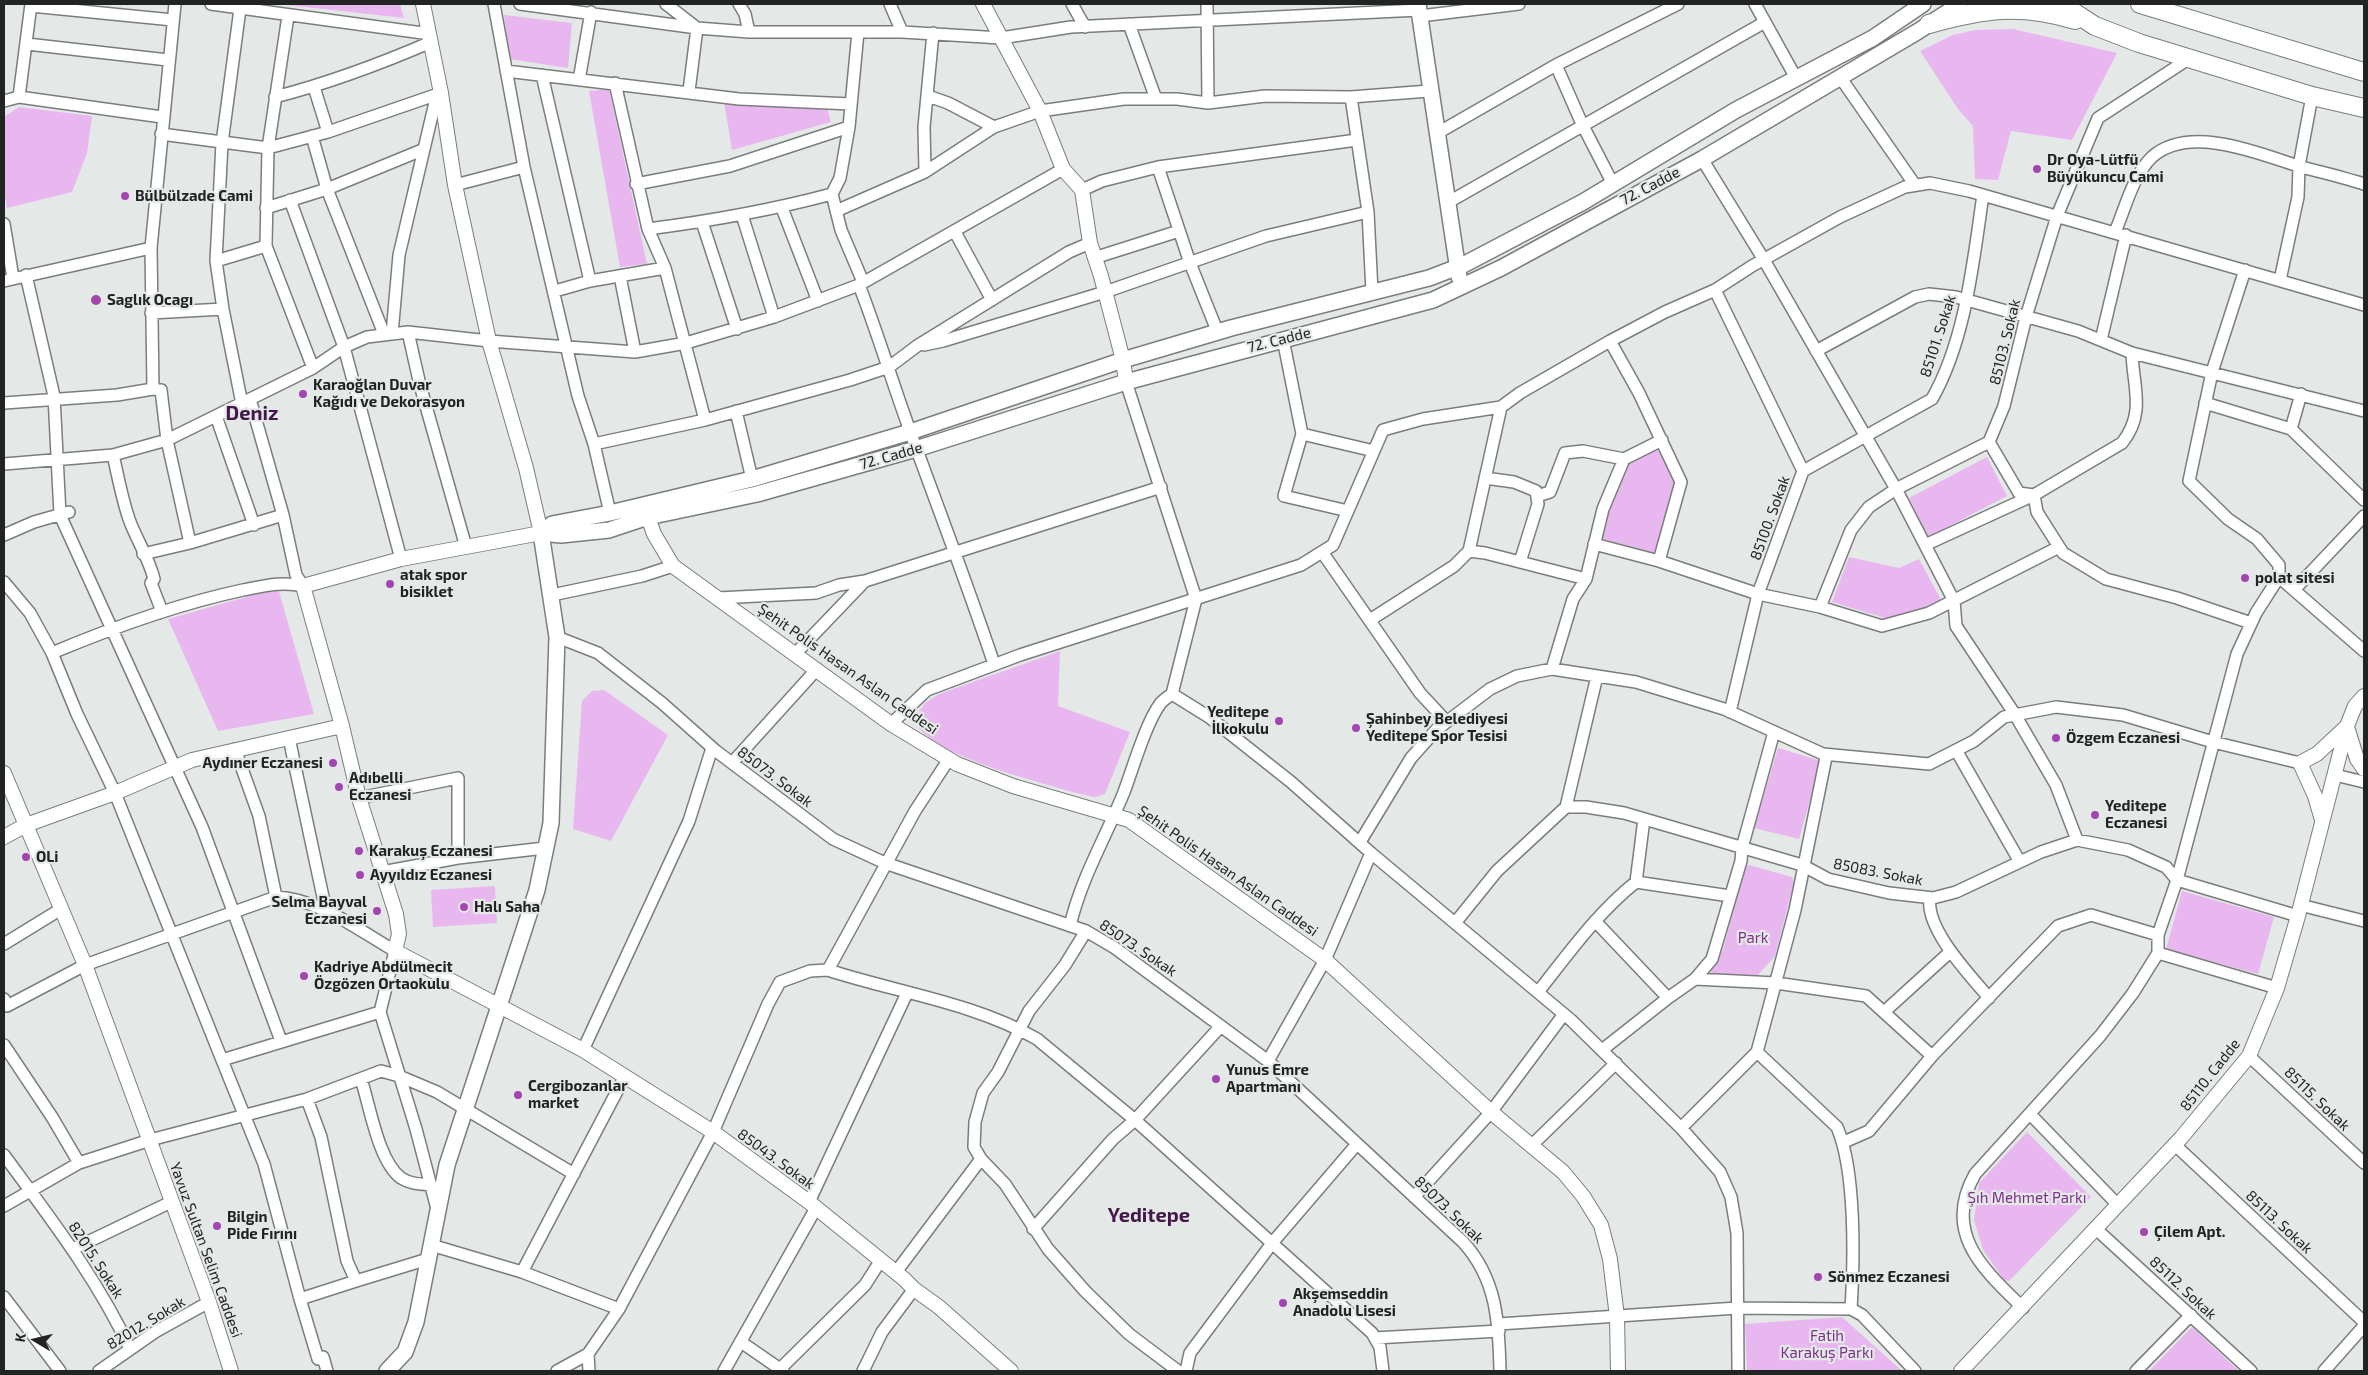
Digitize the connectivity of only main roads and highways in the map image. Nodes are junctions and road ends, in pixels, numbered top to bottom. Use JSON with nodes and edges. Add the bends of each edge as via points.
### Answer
{"nodes":[{"id":1,"x":1923,"y":4,"type":"edge"},
{"id":2,"x":1960,"y":4,"type":"edge"},
{"id":3,"x":2061,"y":4,"type":"edge"},
{"id":4,"x":2140,"y":4,"type":"edge"},
{"id":5,"x":1419,"y":10,"type":"edge"},
{"id":6,"x":1929,"y":24,"type":"junction"},
{"id":7,"x":2095,"y":26,"type":"junction"},
{"id":8,"x":2364,"y":72,"type":"edge"},
{"id":9,"x":2364,"y":108,"type":"edge"},
{"id":10,"x":1458,"y":267,"type":"junction"},
{"id":11,"x":1461,"y":288,"type":"junction"},
{"id":12,"x":541,"y":533,"type":"junction"},
{"id":13,"x":387,"y":1371,"type":"edge"}],
"edges":[{"from":1,"to":10,"type":"main road","via":[[1873,38],[1736,110],[1583,202]]},
{"from":2,"to":6,"type":"main road","name":"72. Cadde"},
{"from":3,"to":7,"type":"main road"},
{"from":4,"to":8,"type":"main road"},
{"from":5,"to":10,"type":"main road"},
{"from":6,"to":7,"type":"main road","via":[[1987,10],[2018,8],[2049,12]]},
{"from":6,"to":11,"type":"main road","name":"72. Cadde","via":[[1702,160]]},
{"from":7,"to":9,"type":"main road","via":[[2139,43],[2312,96]]},
{"from":10,"to":11,"type":"main road"},
{"from":10,"to":12,"type":"main road","via":[[1429,278],[1123,360],[910,432],[752,479],[552,524]]},
{"from":11,"to":12,"type":"main road","name":"72. Cadde","via":[[1433,300],[1126,382],[916,449],[756,494],[648,517],[609,530],[561,535]]},
{"from":12,"to":13,"type":"main road","via":[[557,637],[551,823],[537,890],[447,1165],[416,1322],[410,1341]]}]}
